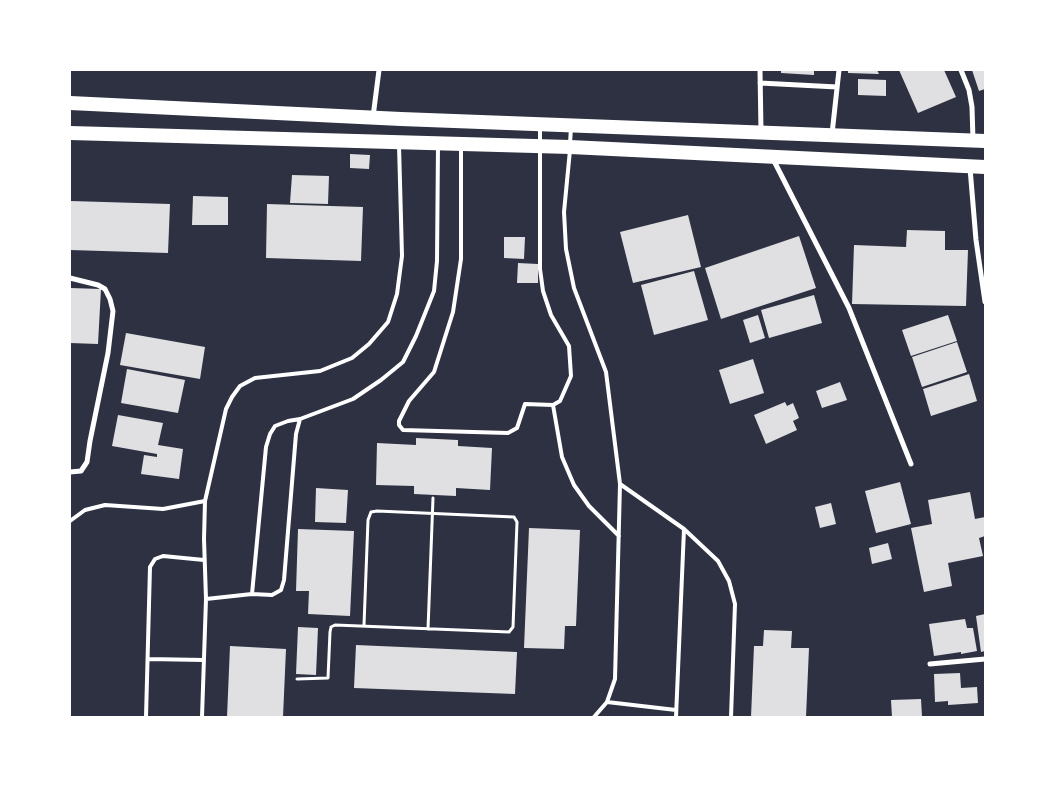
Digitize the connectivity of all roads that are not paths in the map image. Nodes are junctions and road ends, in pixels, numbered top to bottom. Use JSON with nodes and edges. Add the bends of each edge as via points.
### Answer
{"nodes":[{"id":1,"x":379,"y":70,"type":"edge"},
{"id":2,"x":760,"y":70,"type":"edge"},
{"id":3,"x":838,"y":70,"type":"edge"},
{"id":4,"x":962,"y":70,"type":"edge"},
{"id":5,"x":760,"y":83,"type":"junction"},
{"id":6,"x":837,"y":87,"type":"junction"},
{"id":7,"x":70,"y":103,"type":"edge"},
{"id":8,"x":372,"y":118,"type":"junction"},
{"id":9,"x":401,"y":119,"type":"junction"},
{"id":10,"x":439,"y":120,"type":"junction"},
{"id":11,"x":463,"y":120,"type":"junction"},
{"id":12,"x":541,"y":124,"type":"junction"},
{"id":13,"x":571,"y":125,"type":"junction"},
{"id":14,"x":760,"y":132,"type":"junction"},
{"id":15,"x":70,"y":133,"type":"edge"},
{"id":16,"x":832,"y":135,"type":"junction"},
{"id":17,"x":399,"y":141,"type":"junction"},
{"id":18,"x":979,"y":141,"type":"edge"},
{"id":19,"x":438,"y":144,"type":"junction"},
{"id":20,"x":460,"y":144,"type":"junction"},
{"id":21,"x":539,"y":146,"type":"junction"},
{"id":22,"x":570,"y":147,"type":"junction"},
{"id":23,"x":772,"y":157,"type":"junction"},
{"id":24,"x":970,"y":166,"type":"junction"},
{"id":25,"x":985,"y":167,"type":"edge"},
{"id":26,"x":70,"y":278,"type":"edge"},
{"id":27,"x":985,"y":302,"type":"edge"},
{"id":28,"x":553,"y":405,"type":"junction"},
{"id":29,"x":300,"y":419,"type":"junction"},
{"id":30,"x":911,"y":464,"type":"dead end"},
{"id":31,"x":70,"y":472,"type":"edge"},
{"id":32,"x":620,"y":484,"type":"junction"},
{"id":33,"x":205,"y":500,"type":"junction"},
{"id":34,"x":70,"y":521,"type":"edge"},
{"id":35,"x":684,"y":529,"type":"junction"},
{"id":36,"x":619,"y":536,"type":"junction"},
{"id":37,"x":204,"y":560,"type":"junction"},
{"id":38,"x":252,"y":594,"type":"junction"},
{"id":39,"x":206,"y":599,"type":"junction"},
{"id":40,"x":148,"y":659,"type":"junction"},
{"id":41,"x":985,"y":659,"type":"edge"},
{"id":42,"x":204,"y":660,"type":"junction"},
{"id":43,"x":930,"y":664,"type":"dead end"},
{"id":44,"x":607,"y":702,"type":"junction"},
{"id":45,"x":676,"y":710,"type":"junction"},
{"id":46,"x":146,"y":717,"type":"edge"},
{"id":47,"x":202,"y":717,"type":"edge"},
{"id":48,"x":594,"y":717,"type":"edge"},
{"id":49,"x":676,"y":717,"type":"edge"},
{"id":50,"x":731,"y":717,"type":"edge"}],
"edges":[{"from":1,"to":8,"type":"street"},
{"from":2,"to":5,"type":"street"},
{"from":3,"to":6,"type":"street"},
{"from":4,"to":18,"type":"street","via":[[970,90]]},
{"from":5,"to":6,"type":"street"},
{"from":5,"to":14,"type":"street"},
{"from":6,"to":16,"type":"street"},
{"from":7,"to":8,"type":"highway"},
{"from":8,"to":9,"type":"highway"},
{"from":9,"to":10,"type":"highway"},
{"from":9,"to":17,"type":"highway"},
{"from":10,"to":11,"type":"highway"},
{"from":10,"to":19,"type":"highway"},
{"from":11,"to":12,"type":"highway"},
{"from":11,"to":20,"type":"highway"},
{"from":12,"to":13,"type":"highway"},
{"from":12,"to":21,"type":"lane"},
{"from":13,"to":14,"type":"highway"},
{"from":13,"to":22,"type":"lane"},
{"from":14,"to":16,"type":"highway"},
{"from":15,"to":17,"type":"highway"},
{"from":16,"to":18,"type":"highway"},
{"from":17,"to":19,"type":"highway"},
{"from":17,"to":33,"type":"lane","via":[[402,256],[397,294],[388,322],[370,344],[352,358],[320,371],[255,378],[240,386],[226,409]]},
{"from":19,"to":20,"type":"highway"},
{"from":19,"to":29,"type":"lane","via":[[434,292],[403,362],[353,399]]},
{"from":20,"to":21,"type":"highway"},
{"from":20,"to":28,"type":"lane","via":[[461,260],[453,312],[434,372],[409,401],[399,425],[403,430],[508,433],[517,428],[525,404]]},
{"from":21,"to":22,"type":"highway"},
{"from":21,"to":28,"type":"lane","via":[[543,291],[551,315],[569,346],[571,376],[563,398]]},
{"from":22,"to":23,"type":"highway"},
{"from":22,"to":32,"type":"lane","via":[[564,212],[566,249],[574,288],[606,372]]},
{"from":23,"to":24,"type":"highway"},
{"from":23,"to":30,"type":"street","via":[[849,308]]},
{"from":24,"to":25,"type":"highway"},
{"from":24,"to":27,"type":"street"},
{"from":26,"to":31,"type":"street","via":[[105,290],[113,311],[87,462],[81,471]]},
{"from":28,"to":36,"type":"lane","via":[[562,457],[574,485],[588,506]]},
{"from":29,"to":38,"type":"lane","via":[[275,426],[266,448]]},
{"from":29,"to":38,"type":"lane","via":[[283,586],[272,595]]},
{"from":32,"to":35,"type":"lane"},
{"from":32,"to":36,"type":"lane"},
{"from":33,"to":34,"type":"lane","via":[[163,509],[105,505],[85,510]]},
{"from":33,"to":37,"type":"lane"},
{"from":35,"to":45,"type":"lane"},
{"from":35,"to":50,"type":"lane","via":[[718,562],[729,582],[735,604]]},
{"from":36,"to":44,"type":"lane","via":[[615,679]]},
{"from":37,"to":39,"type":"lane"},
{"from":37,"to":40,"type":"lane","via":[[163,556],[152,563]]},
{"from":38,"to":39,"type":"lane"},
{"from":39,"to":42,"type":"lane"},
{"from":40,"to":42,"type":"lane"},
{"from":40,"to":46,"type":"lane"},
{"from":41,"to":43,"type":"street"},
{"from":42,"to":47,"type":"lane"},
{"from":44,"to":45,"type":"lane"},
{"from":44,"to":48,"type":"lane"},
{"from":45,"to":49,"type":"lane"}]}
